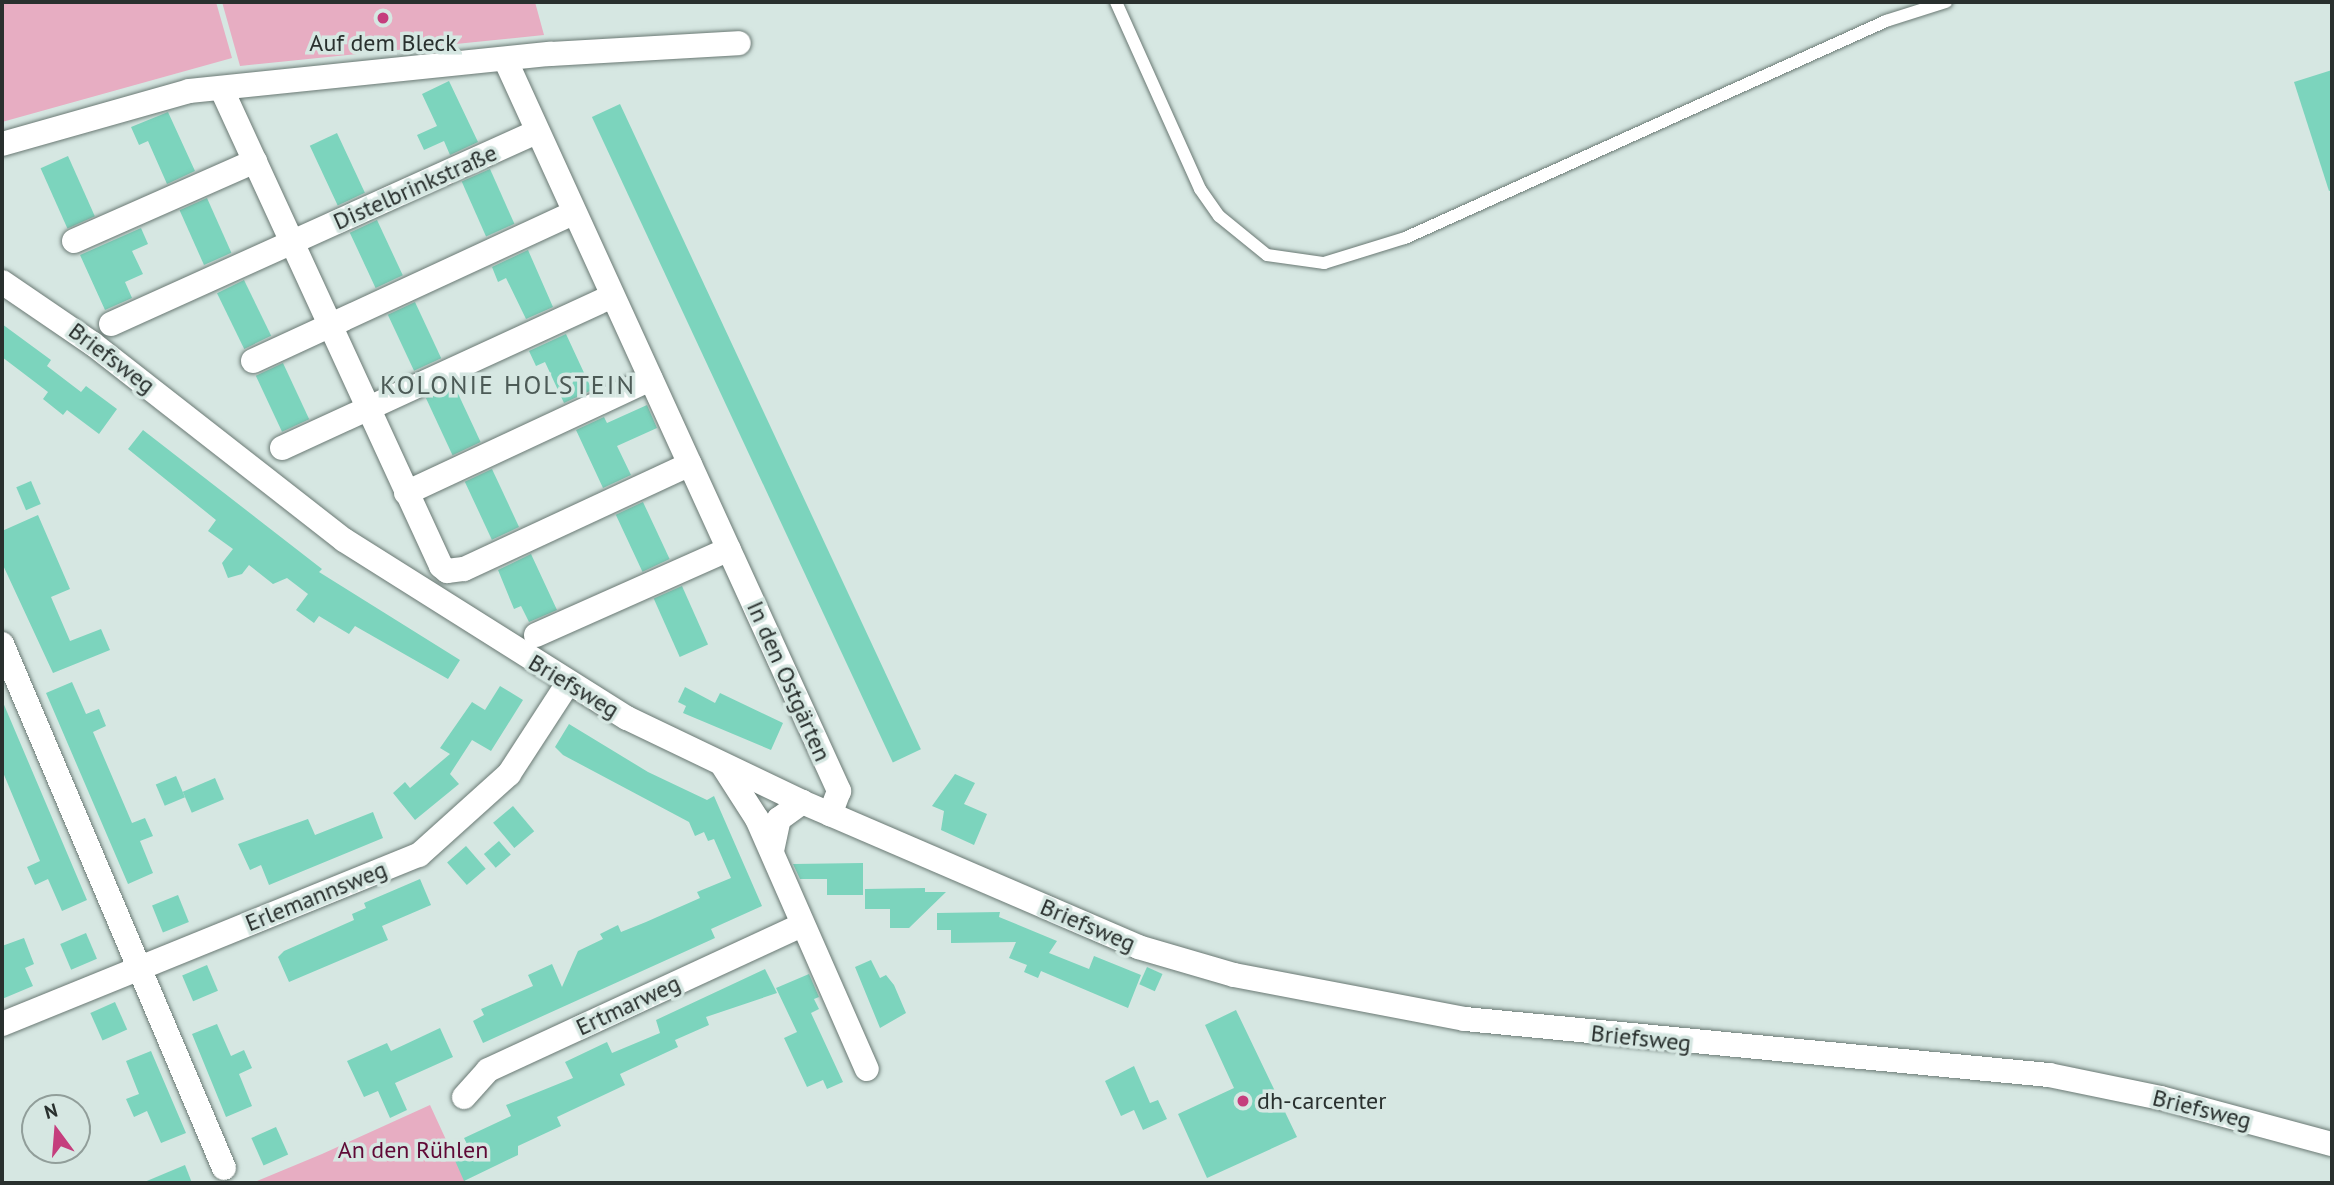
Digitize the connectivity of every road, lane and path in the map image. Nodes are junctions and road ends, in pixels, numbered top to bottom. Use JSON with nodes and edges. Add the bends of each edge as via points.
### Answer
{"nodes":[{"id":1,"x":1116,"y":2,"type":"edge"},
{"id":2,"x":1946,"y":2,"type":"edge"},
{"id":3,"x":739,"y":43,"type":"dead end"},
{"id":4,"x":505,"y":59,"type":"junction"},
{"id":5,"x":222,"y":90,"type":"junction"},
{"id":6,"x":536,"y":132,"type":"junction"},
{"id":7,"x":2,"y":144,"type":"edge"},
{"id":8,"x":255,"y":161,"type":"junction"},
{"id":9,"x":573,"y":213,"type":"junction"},
{"id":10,"x":75,"y":241,"type":"dead end"},
{"id":11,"x":293,"y":242,"type":"junction"},
{"id":12,"x":2,"y":282,"type":"edge"},
{"id":13,"x":612,"y":296,"type":"junction"},
{"id":14,"x":111,"y":324,"type":"dead end"},
{"id":15,"x":330,"y":325,"type":"junction"},
{"id":16,"x":254,"y":361,"type":"dead end"},
{"id":17,"x":651,"y":379,"type":"junction"},
{"id":18,"x":368,"y":409,"type":"junction"},
{"id":19,"x":282,"y":448,"type":"dead end"},
{"id":20,"x":690,"y":464,"type":"junction"},
{"id":21,"x":406,"y":494,"type":"junction"},
{"id":22,"x":729,"y":549,"type":"junction"},
{"id":23,"x":536,"y":635,"type":"dead end"},
{"id":24,"x":2,"y":643,"type":"edge"},
{"id":25,"x":568,"y":683,"type":"junction"},
{"id":26,"x":721,"y":762,"type":"junction"},
{"id":27,"x":802,"y":802,"type":"junction"},
{"id":28,"x":830,"y":814,"type":"junction"},
{"id":29,"x":772,"y":851,"type":"junction"},
{"id":30,"x":802,"y":925,"type":"junction"},
{"id":31,"x":138,"y":967,"type":"junction"},
{"id":32,"x":2,"y":1024,"type":"edge"},
{"id":33,"x":867,"y":1069,"type":"dead end"},
{"id":34,"x":464,"y":1097,"type":"dead end"},
{"id":35,"x":2332,"y":1144,"type":"edge"},
{"id":36,"x":224,"y":1168,"type":"dead end"}],
"edges":[{"from":1,"to":2,"type":"lane","via":[[1200,190],[1219,216],[1267,255],[1324,263],[1405,239],[1886,21]]},
{"from":3,"to":4,"type":"street"},
{"from":4,"to":5,"type":"street"},
{"from":4,"to":6,"type":"street","name":"In den Ostgärten"},
{"from":5,"to":7,"type":"street","via":[[153,99]]},
{"from":5,"to":8,"type":"street"},
{"from":6,"to":9,"type":"street","name":"In den Ostgärten"},
{"from":6,"to":11,"type":"street","name":"Distelbrinkstraße"},
{"from":8,"to":10,"type":"street"},
{"from":8,"to":11,"type":"street"},
{"from":9,"to":13,"type":"street","name":"In den Ostgärten"},
{"from":9,"to":15,"type":"street"},
{"from":11,"to":14,"type":"street","name":"Distelbrinkstraße"},
{"from":11,"to":15,"type":"street"},
{"from":12,"to":25,"type":"street","name":"Briefsweg","via":[[57,316],[344,540]]},
{"from":13,"to":17,"type":"street","name":"In den Ostgärten"},
{"from":13,"to":18,"type":"street"},
{"from":15,"to":16,"type":"street"},
{"from":15,"to":18,"type":"street"},
{"from":17,"to":20,"type":"street","name":"In den Ostgärten"},
{"from":17,"to":21,"type":"street"},
{"from":18,"to":19,"type":"street"},
{"from":18,"to":21,"type":"street"},
{"from":20,"to":21,"type":"street","via":[[464,569],[447,571],[435,556]]},
{"from":20,"to":22,"type":"street","name":"In den Ostgärten"},
{"from":22,"to":23,"type":"street"},
{"from":22,"to":28,"type":"street","name":"In den Ostgärten","via":[[839,791]]},
{"from":24,"to":31,"type":"street"},
{"from":25,"to":26,"type":"street","name":"Briefsweg","via":[[627,718]]},
{"from":25,"to":31,"type":"street","name":"Erlemannsweg","via":[[509,774],[419,855]]},
{"from":26,"to":27,"type":"street","name":"Briefsweg"},
{"from":26,"to":29,"type":"street"},
{"from":27,"to":28,"type":"street","name":"Briefsweg"},
{"from":27,"to":29,"type":"street","via":[[779,819]]},
{"from":28,"to":35,"type":"street","name":"Briefsweg","via":[[1138,947],[1234,975],[1406,1009],[1525,1026],[2049,1074],[2161,1098]]},
{"from":29,"to":30,"type":"street"},
{"from":30,"to":33,"type":"street"},
{"from":30,"to":34,"type":"street","name":"Ertmarweg","via":[[488,1070]]},
{"from":31,"to":32,"type":"street","name":"Erlemannsweg"},
{"from":31,"to":36,"type":"street"}]}
